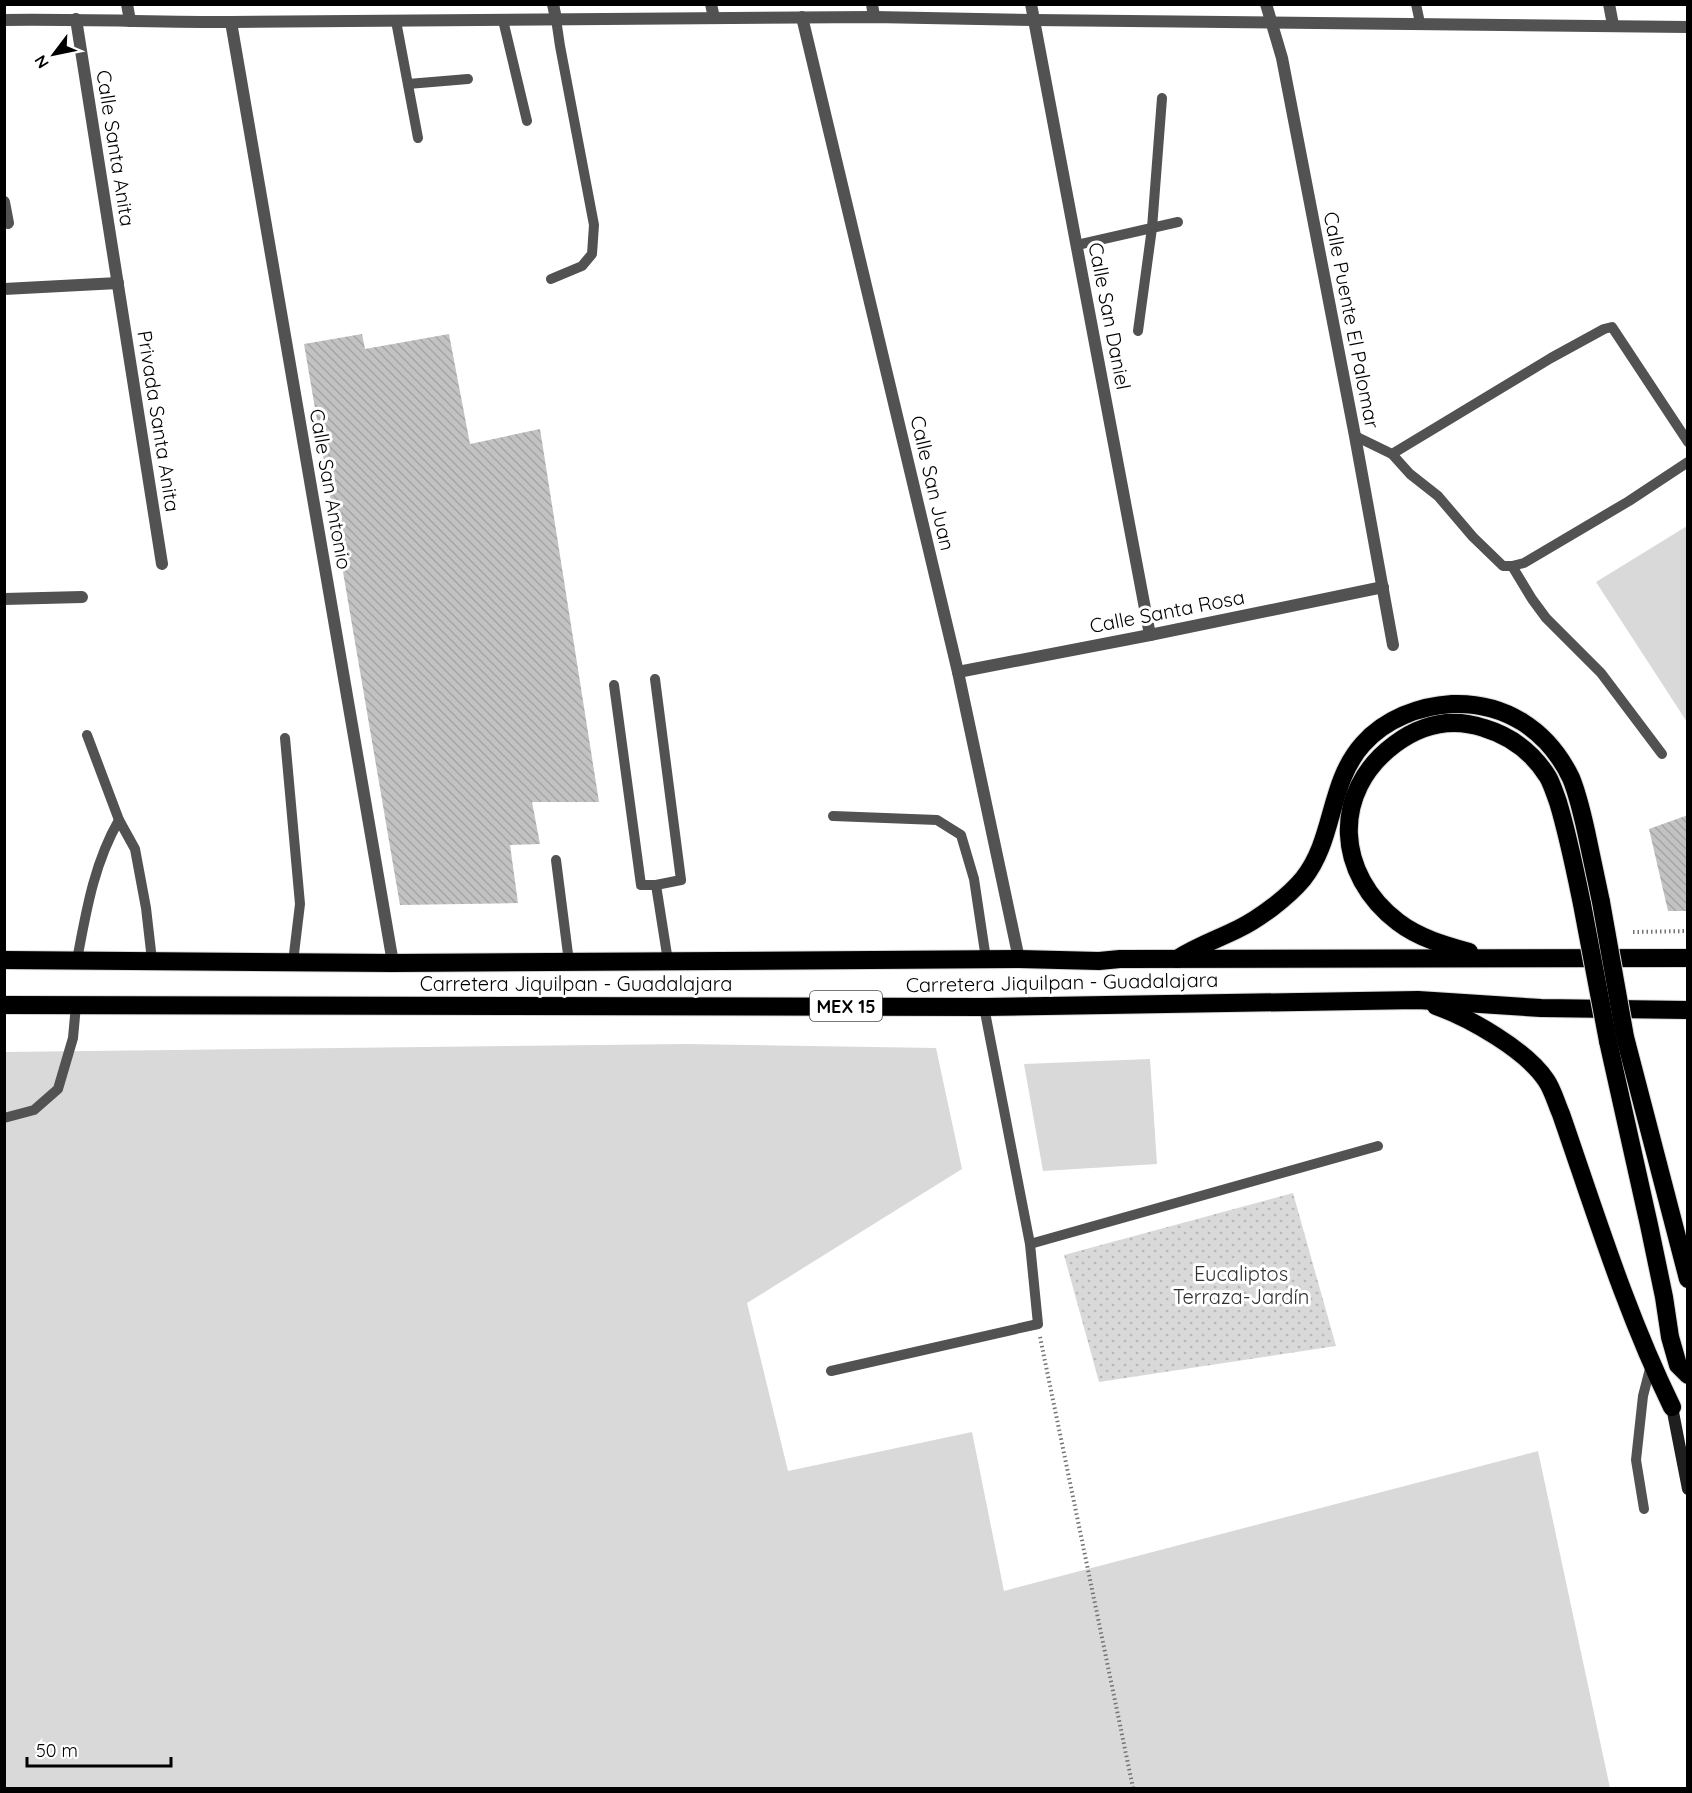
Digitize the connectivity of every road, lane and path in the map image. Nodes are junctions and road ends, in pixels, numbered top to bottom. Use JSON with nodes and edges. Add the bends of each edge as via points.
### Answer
{"nodes":[{"id":1,"x":127,"y":4,"type":"edge"},
{"id":2,"x":553,"y":4,"type":"edge"},
{"id":3,"x":711,"y":4,"type":"edge"},
{"id":4,"x":1031,"y":4,"type":"edge"},
{"id":5,"x":1266,"y":4,"type":"edge"},
{"id":6,"x":1416,"y":4,"type":"edge"},
{"id":7,"x":1609,"y":4,"type":"edge"},
{"id":8,"x":873,"y":11,"type":"edge"},
{"id":9,"x":802,"y":17,"type":"junction"},
{"id":10,"x":714,"y":18,"type":"junction"},
{"id":11,"x":76,"y":19,"type":"junction"},
{"id":12,"x":556,"y":19,"type":"junction"},
{"id":13,"x":4,"y":20,"type":"edge"},
{"id":14,"x":503,"y":20,"type":"junction"},
{"id":15,"x":1034,"y":20,"type":"junction"},
{"id":16,"x":130,"y":21,"type":"junction"},
{"id":17,"x":396,"y":21,"type":"junction"},
{"id":18,"x":231,"y":22,"type":"junction"},
{"id":19,"x":1272,"y":23,"type":"junction"},
{"id":20,"x":1420,"y":23,"type":"junction"},
{"id":21,"x":1613,"y":26,"type":"junction"},
{"id":22,"x":1688,"y":27,"type":"edge"},
{"id":23,"x":468,"y":79,"type":"dead end"},
{"id":24,"x":408,"y":84,"type":"junction"},
{"id":25,"x":1162,"y":98,"type":"dead end"},
{"id":26,"x":526,"y":121,"type":"dead end"},
{"id":27,"x":418,"y":138,"type":"dead end"},
{"id":28,"x":4,"y":202,"type":"edge"},
{"id":29,"x":1178,"y":222,"type":"dead end"},
{"id":30,"x":8,"y":223,"type":"dead end"},
{"id":31,"x":1152,"y":228,"type":"junction"},
{"id":32,"x":1077,"y":245,"type":"junction"},
{"id":33,"x":551,"y":279,"type":"dead end"},
{"id":34,"x":118,"y":284,"type":"junction"},
{"id":35,"x":4,"y":290,"type":"edge"},
{"id":36,"x":1138,"y":331,"type":"dead end"},
{"id":37,"x":1355,"y":436,"type":"junction"},
{"id":38,"x":1688,"y":442,"type":"edge"},
{"id":39,"x":1392,"y":454,"type":"junction"},
{"id":40,"x":1688,"y":462,"type":"edge"},
{"id":41,"x":162,"y":564,"type":"dead end"},
{"id":42,"x":1512,"y":567,"type":"junction"},
{"id":43,"x":1383,"y":587,"type":"junction"},
{"id":44,"x":82,"y":597,"type":"dead end"},
{"id":45,"x":4,"y":599,"type":"edge"},
{"id":46,"x":1150,"y":635,"type":"junction"},
{"id":47,"x":1393,"y":645,"type":"dead end"},
{"id":48,"x":958,"y":672,"type":"junction"},
{"id":49,"x":656,"y":679,"type":"dead end"},
{"id":50,"x":614,"y":685,"type":"dead end"},
{"id":51,"x":87,"y":735,"type":"dead end"},
{"id":52,"x":285,"y":738,"type":"dead end"},
{"id":53,"x":1662,"y":754,"type":"dead end"},
{"id":54,"x":833,"y":816,"type":"dead end"},
{"id":55,"x":118,"y":820,"type":"junction"},
{"id":56,"x":556,"y":860,"type":"dead end"},
{"id":57,"x":656,"y":885,"type":"junction"},
{"id":58,"x":1688,"y":931,"type":"edge"},
{"id":59,"x":1632,"y":932,"type":"dead end"},
{"id":60,"x":1485,"y":957,"type":"junction"},
{"id":61,"x":1688,"y":958,"type":"edge"},
{"id":62,"x":986,"y":959,"type":"junction"},
{"id":63,"x":1019,"y":959,"type":"junction"},
{"id":64,"x":1177,"y":959,"type":"junction"},
{"id":65,"x":4,"y":960,"type":"edge"},
{"id":66,"x":77,"y":960,"type":"junction"},
{"id":67,"x":152,"y":960,"type":"junction"},
{"id":68,"x":293,"y":962,"type":"junction"},
{"id":69,"x":569,"y":962,"type":"junction"},
{"id":70,"x":668,"y":962,"type":"junction"},
{"id":71,"x":393,"y":963,"type":"junction"},
{"id":72,"x":1418,"y":1000,"type":"junction"},
{"id":73,"x":4,"y":1005,"type":"edge"},
{"id":74,"x":76,"y":1005,"type":"junction"},
{"id":75,"x":984,"y":1007,"type":"junction"},
{"id":76,"x":1688,"y":1010,"type":"edge"},
{"id":77,"x":1617,"y":1039,"type":"junction"},
{"id":78,"x":4,"y":1118,"type":"edge"},
{"id":79,"x":1378,"y":1146,"type":"dead end"},
{"id":80,"x":1030,"y":1244,"type":"junction"},
{"id":81,"x":1688,"y":1279,"type":"edge"},
{"id":82,"x":1664,"y":1297,"type":"junction"},
{"id":83,"x":1038,"y":1324,"type":"junction"},
{"id":84,"x":1651,"y":1365,"type":"junction"},
{"id":85,"x":831,"y":1371,"type":"dead end"},
{"id":86,"x":1688,"y":1375,"type":"edge"},
{"id":87,"x":1672,"y":1407,"type":"junction"},
{"id":88,"x":1685,"y":1457,"type":"edge"},
{"id":89,"x":1688,"y":1489,"type":"edge"},
{"id":90,"x":1644,"y":1509,"type":"dead end"},
{"id":91,"x":1133,"y":1788,"type":"edge"}],
"edges":[{"from":1,"to":16,"type":"street"},
{"from":2,"to":12,"type":"street"},
{"from":3,"to":10,"type":"street"},
{"from":4,"to":15,"type":"street","name":"Calle San Daniel"},
{"from":5,"to":19,"type":"street","name":"Calle Puente El Palomar"},
{"from":6,"to":20,"type":"lane"},
{"from":7,"to":21,"type":"street"},
{"from":8,"to":9,"type":"street"},
{"from":8,"to":15,"type":"street"},
{"from":9,"to":10,"type":"street"},
{"from":9,"to":48,"type":"street","name":"Calle San Juan"},
{"from":10,"to":12,"type":"street"},
{"from":11,"to":13,"type":"street"},
{"from":11,"to":16,"type":"street"},
{"from":11,"to":34,"type":"street","name":"Calle Santa Anita"},
{"from":12,"to":14,"type":"street"},
{"from":12,"to":33,"type":"lane","via":[[594,225],[592,254],[582,266]]},
{"from":14,"to":17,"type":"street"},
{"from":14,"to":26,"type":"lane"},
{"from":15,"to":19,"type":"street"},
{"from":15,"to":32,"type":"street","name":"Calle San Daniel"},
{"from":16,"to":18,"type":"street"},
{"from":17,"to":18,"type":"street"},
{"from":17,"to":24,"type":"lane"},
{"from":18,"to":71,"type":"street","name":"Calle San Antonio"},
{"from":19,"to":20,"type":"street"},
{"from":19,"to":37,"type":"street","name":"Calle Puente El Palomar","via":[[1282,57]]},
{"from":20,"to":21,"type":"street"},
{"from":21,"to":22,"type":"street"},
{"from":23,"to":24,"type":"lane"},
{"from":24,"to":27,"type":"lane"},
{"from":25,"to":31,"type":"lane"},
{"from":28,"to":30,"type":"street"},
{"from":29,"to":31,"type":"lane"},
{"from":31,"to":32,"type":"lane"},
{"from":31,"to":36,"type":"lane"},
{"from":32,"to":46,"type":"street","name":"Calle San Daniel"},
{"from":34,"to":35,"type":"street"},
{"from":34,"to":41,"type":"street","name":"Privada Santa Anita"},
{"from":37,"to":39,"type":"lane"},
{"from":37,"to":43,"type":"street","name":"Calle Puente El Palomar"},
{"from":38,"to":39,"type":"lane","via":[[1612,327],[1551,358]]},
{"from":39,"to":42,"type":"lane","via":[[1438,496],[1503,566]]},
{"from":40,"to":42,"type":"lane","via":[[1629,501]]},
{"from":42,"to":53,"type":"lane","via":[[1546,618],[1601,673]]},
{"from":43,"to":46,"type":"street","name":"Calle Santa Rosa"},
{"from":43,"to":47,"type":"street","name":"Calle Puente El Palomar"},
{"from":44,"to":45,"type":"street"},
{"from":46,"to":48,"type":"street","name":"Calle Santa Rosa"},
{"from":48,"to":63,"type":"street","name":"Calle San Juan"},
{"from":49,"to":57,"type":"lane","via":[[681,880]]},
{"from":50,"to":57,"type":"lane","via":[[640,885]]},
{"from":51,"to":55,"type":"lane"},
{"from":52,"to":68,"type":"lane","via":[[300,904]]},
{"from":54,"to":62,"type":"lane","via":[[937,820],[961,835],[974,879]]},
{"from":55,"to":66,"type":"lane","via":[[93,882]]},
{"from":55,"to":67,"type":"lane","via":[[135,849]]},
{"from":56,"to":69,"type":"lane"},
{"from":57,"to":70,"type":"lane"},
{"from":58,"to":59,"type":"path"},
{"from":60,"to":61,"type":"highway","name":"Carretera Jiquilpan - Guadalajara"},
{"from":60,"to":64,"type":"highway","name":"Carretera Jiquilpan - Guadalajara"},
{"from":60,"to":77,"type":"highway","bridge":true,"via":[[1423,937],[1398,922],[1362,881],[1349,839],[1350,807],[1375,761],[1411,732],[1439,723],[1466,723],[1505,736],[1529,754],[1550,779]]},
{"from":62,"to":63,"type":"highway","name":"Carretera Jiquilpan - Guadalajara"},
{"from":62,"to":70,"type":"highway","name":"Carretera Jiquilpan - Guadalajara"},
{"from":63,"to":64,"type":"highway","name":"Carretera Jiquilpan - Guadalajara"},
{"from":64,"to":77,"type":"highway","bridge":true,"via":[[1239,929],[1302,880],[1323,840],[1339,784],[1352,759],[1376,732],[1434,706],[1463,704],[1495,709],[1523,722],[1547,742],[1577,794],[1601,902]]},
{"from":65,"to":66,"type":"highway","name":"Carretera Jiquilpan - Guadalajara"},
{"from":66,"to":67,"type":"highway","name":"Carretera Jiquilpan - Guadalajara"},
{"from":67,"to":68,"type":"highway","name":"Carretera Jiquilpan - Guadalajara"},
{"from":68,"to":71,"type":"highway","name":"Carretera Jiquilpan - Guadalajara"},
{"from":69,"to":70,"type":"highway","name":"Carretera Jiquilpan - Guadalajara"},
{"from":69,"to":71,"type":"highway","name":"Carretera Jiquilpan - Guadalajara"},
{"from":72,"to":75,"type":"highway","name":"Carretera Jiquilpan - Guadalajara","number":"MEX 15"},
{"from":72,"to":76,"type":"highway","name":"Carretera Jiquilpan - Guadalajara","number":"MEX 15","via":[[1540,1008]]},
{"from":72,"to":84,"type":"highway","via":[[1478,1025],[1522,1054],[1547,1081]]},
{"from":73,"to":74,"type":"highway","name":"Carretera Jiquilpan - Guadalajara","number":"MEX 15"},
{"from":74,"to":75,"type":"highway","name":"Carretera Jiquilpan - Guadalajara","number":"MEX 15"},
{"from":74,"to":78,"type":"lane","via":[[73,1038],[58,1089],[34,1110]]},
{"from":75,"to":80,"type":"lane"},
{"from":77,"to":81,"type":"highway"},
{"from":77,"to":82,"type":"highway"},
{"from":79,"to":80,"type":"lane"},
{"from":80,"to":83,"type":"lane"},
{"from":82,"to":86,"type":"highway","via":[[1678,1365]]},
{"from":82,"to":87,"type":"highway"},
{"from":83,"to":85,"type":"lane"},
{"from":83,"to":91,"type":"path"},
{"from":84,"to":87,"type":"highway"},
{"from":84,"to":90,"type":"lane","via":[[1643,1396],[1636,1460]]},
{"from":87,"to":88,"type":"street"},
{"from":88,"to":89,"type":"street"}]}
